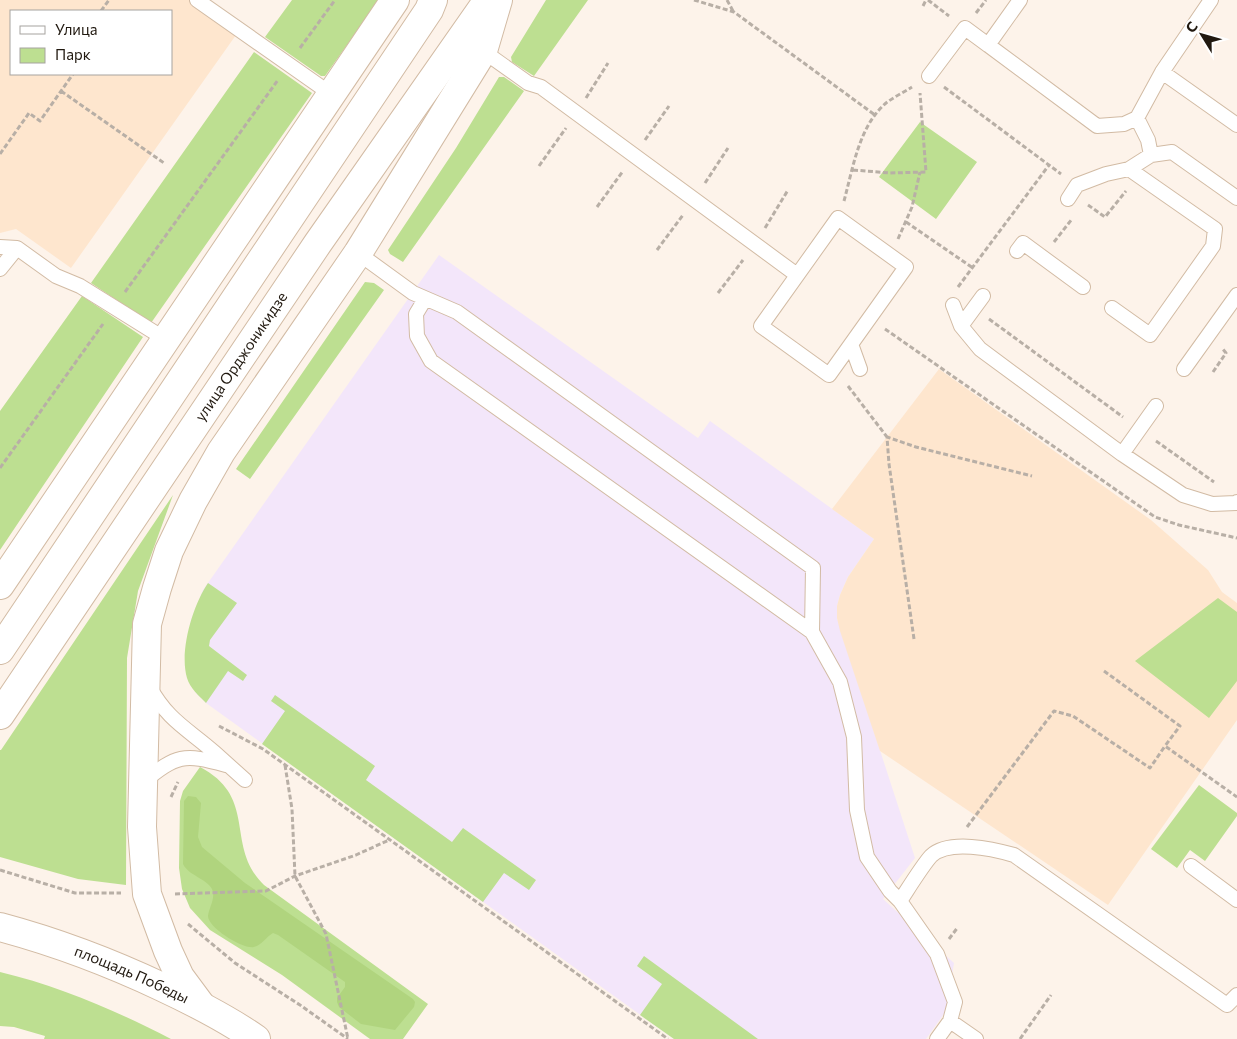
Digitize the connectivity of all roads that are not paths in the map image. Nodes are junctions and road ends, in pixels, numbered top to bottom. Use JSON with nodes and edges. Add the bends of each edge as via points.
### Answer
{"nodes":[{"id":1,"x":197,"y":0,"type":"edge"},
{"id":2,"x":395,"y":0,"type":"edge"},
{"id":3,"x":433,"y":0,"type":"edge"},
{"id":4,"x":488,"y":0,"type":"edge"},
{"id":5,"x":498,"y":0,"type":"edge"},
{"id":6,"x":1020,"y":0,"type":"edge"},
{"id":7,"x":1210,"y":0,"type":"edge"},
{"id":8,"x":988,"y":45,"type":"junction"},
{"id":9,"x":483,"y":51,"type":"junction"},
{"id":10,"x":1162,"y":72,"type":"junction"},
{"id":11,"x":924,"y":79,"type":"road end"},
{"id":12,"x":331,"y":94,"type":"junction"},
{"id":13,"x":1138,"y":118,"type":"junction"},
{"id":14,"x":1237,"y":125,"type":"edge"},
{"id":15,"x":1150,"y":155,"type":"junction"},
{"id":16,"x":1128,"y":169,"type":"junction"},
{"id":17,"x":1237,"y":198,"type":"edge"},
{"id":18,"x":1068,"y":199,"type":"dead end"},
{"id":19,"x":0,"y":247,"type":"edge"},
{"id":20,"x":17,"y":248,"type":"junction"},
{"id":21,"x":1017,"y":251,"type":"dead end"},
{"id":22,"x":358,"y":253,"type":"junction"},
{"id":23,"x":0,"y":269,"type":"edge"},
{"id":24,"x":797,"y":276,"type":"junction"},
{"id":25,"x":1083,"y":287,"type":"dead end"},
{"id":26,"x":1237,"y":295,"type":"edge"},
{"id":27,"x":983,"y":296,"type":"dead end"},
{"id":28,"x":425,"y":299,"type":"junction"},
{"id":29,"x":953,"y":305,"type":"road end"},
{"id":30,"x":1112,"y":308,"type":"dead end"},
{"id":31,"x":961,"y":326,"type":"junction"},
{"id":32,"x":165,"y":339,"type":"junction"},
{"id":33,"x":851,"y":344,"type":"junction"},
{"id":34,"x":1184,"y":369,"type":"dead end"},
{"id":35,"x":860,"y":370,"type":"dead end"},
{"id":36,"x":1156,"y":406,"type":"dead end"},
{"id":37,"x":1122,"y":454,"type":"junction"},
{"id":38,"x":1237,"y":503,"type":"edge"},
{"id":39,"x":0,"y":585,"type":"edge"},
{"id":40,"x":812,"y":632,"type":"junction"},
{"id":41,"x":0,"y":650,"type":"edge"},
{"id":42,"x":145,"y":679,"type":"junction"},
{"id":43,"x":0,"y":715,"type":"edge"},
{"id":44,"x":228,"y":765,"type":"junction"},
{"id":45,"x":245,"y":780,"type":"dead end"},
{"id":46,"x":142,"y":783,"type":"junction"},
{"id":47,"x":1191,"y":866,"type":"dead end"},
{"id":48,"x":1237,"y":900,"type":"edge"},
{"id":49,"x":900,"y":901,"type":"junction"},
{"id":50,"x":0,"y":927,"type":"edge"},
{"id":51,"x":1237,"y":995,"type":"edge"},
{"id":52,"x":200,"y":1004,"type":"junction"},
{"id":53,"x":950,"y":1021,"type":"junction"},
{"id":54,"x":256,"y":1039,"type":"edge"},
{"id":55,"x":937,"y":1039,"type":"edge"},
{"id":56,"x":976,"y":1039,"type":"edge"}],
"edges":[{"from":1,"to":12,"type":"lane"},
{"from":2,"to":12,"type":"main road"},
{"from":3,"to":41,"type":"main road"},
{"from":4,"to":43,"type":"main road","name":"улица Орджоникидзе","via":[[318,244]]},
{"from":5,"to":9,"type":"main road"},
{"from":6,"to":8,"type":"lane"},
{"from":7,"to":10,"type":"lane"},
{"from":8,"to":11,"type":"lane","via":[[965,28]]},
{"from":8,"to":13,"type":"lane","via":[[1098,126],[1124,124]]},
{"from":9,"to":22,"type":"main road"},
{"from":9,"to":24,"type":"lane","via":[[528,83],[541,87]]},
{"from":10,"to":13,"type":"lane"},
{"from":10,"to":14,"type":"lane"},
{"from":12,"to":32,"type":"main road"},
{"from":13,"to":15,"type":"lane","via":[[1148,140]]},
{"from":15,"to":16,"type":"lane"},
{"from":15,"to":17,"type":"lane","via":[[1172,152]]},
{"from":16,"to":18,"type":"lane","via":[[1077,185]]},
{"from":16,"to":30,"type":"lane","via":[[1215,229],[1213,246],[1150,335]]},
{"from":19,"to":20,"type":"lane"},
{"from":20,"to":23,"type":"lane"},
{"from":20,"to":32,"type":"lane","via":[[56,276],[80,286]]},
{"from":21,"to":25,"type":"lane","via":[[1023,243]]},
{"from":22,"to":28,"type":"lane"},
{"from":22,"to":42,"type":"main road","via":[[222,452],[193,501],[169,551],[147,624]]},
{"from":24,"to":33,"type":"lane","via":[[761,326],[829,375]]},
{"from":24,"to":33,"type":"lane","via":[[838,218],[906,267]]},
{"from":26,"to":34,"type":"lane"},
{"from":27,"to":31,"type":"lane"},
{"from":28,"to":40,"type":"lane","via":[[416,314],[417,336],[431,361]]},
{"from":28,"to":40,"type":"lane","via":[[457,312],[812,568]]},
{"from":29,"to":31,"type":"lane"},
{"from":31,"to":37,"type":"lane","via":[[980,349]]},
{"from":32,"to":39,"type":"main road"},
{"from":33,"to":35,"type":"lane"},
{"from":36,"to":37,"type":"lane"},
{"from":37,"to":38,"type":"lane","via":[[1183,495],[1212,504]]},
{"from":40,"to":49,"type":"lane","via":[[840,682],[854,737],[857,810],[867,857]]},
{"from":42,"to":44,"type":"lane","via":[[169,716]]},
{"from":42,"to":46,"type":"main road"},
{"from":44,"to":45,"type":"lane"},
{"from":44,"to":46,"type":"lane","via":[[182,758],[165,765]]},
{"from":46,"to":52,"type":"main road","via":[[147,894],[180,977]]},
{"from":47,"to":48,"type":"lane"},
{"from":49,"to":51,"type":"lane","via":[[932,855],[953,846],[992,848],[1014,854],[1227,1005]]},
{"from":49,"to":53,"type":"lane","via":[[937,954],[955,1002]]},
{"from":50,"to":52,"type":"main road","name":"площадь Победы","via":[[103,960]]},
{"from":52,"to":54,"type":"main road","name":"площадь Победы"},
{"from":53,"to":55,"type":"lane"},
{"from":53,"to":56,"type":"lane"}]}
